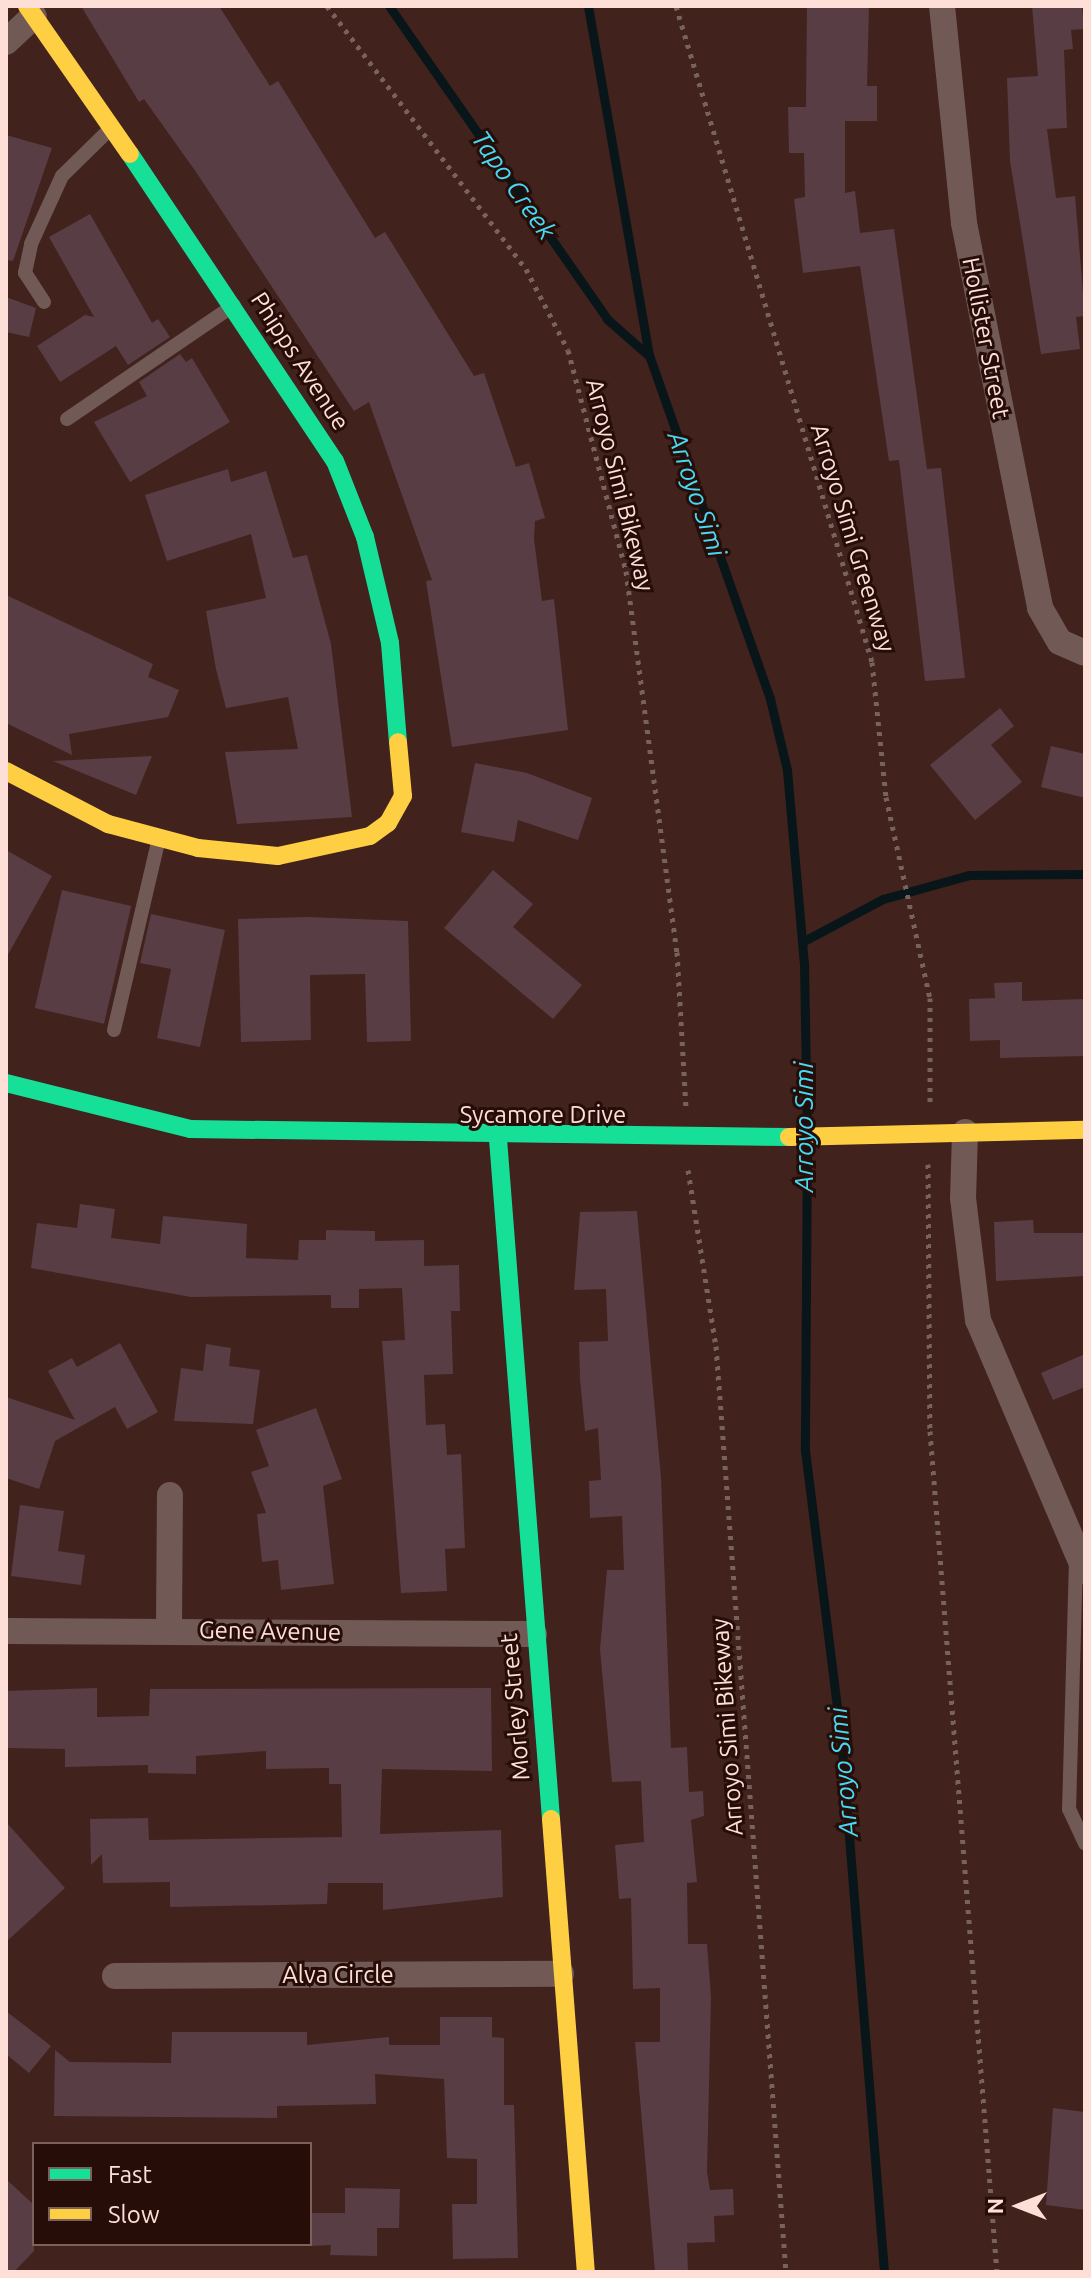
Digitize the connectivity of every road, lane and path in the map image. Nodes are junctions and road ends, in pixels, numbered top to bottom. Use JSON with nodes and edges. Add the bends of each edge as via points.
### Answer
{"nodes":[{"id":1,"x":327,"y":6,"type":"edge"},
{"id":2,"x":676,"y":6,"type":"edge"},
{"id":3,"x":942,"y":6,"type":"edge"},
{"id":4,"x":30,"y":11,"type":"edge"},
{"id":5,"x":6,"y":42,"type":"edge"},
{"id":6,"x":111,"y":128,"type":"junction"},
{"id":7,"x":44,"y":302,"type":"dead end"},
{"id":8,"x":235,"y":305,"type":"junction"},
{"id":9,"x":67,"y":419,"type":"dead end"},
{"id":10,"x":1082,"y":652,"type":"edge"},
{"id":11,"x":8,"y":776,"type":"edge"},
{"id":12,"x":159,"y":837,"type":"junction"},
{"id":13,"x":114,"y":1030,"type":"dead end"},
{"id":14,"x":6,"y":1083,"type":"edge"},
{"id":15,"x":930,"y":1092,"type":"dead end"},
{"id":16,"x":686,"y":1095,"type":"dead end"},
{"id":17,"x":1085,"y":1130,"type":"edge"},
{"id":18,"x":965,"y":1132,"type":"junction"},
{"id":19,"x":498,"y":1139,"type":"junction"},
{"id":20,"x":927,"y":1178,"type":"dead end"},
{"id":21,"x":688,"y":1182,"type":"dead end"},
{"id":22,"x":170,"y":1495,"type":"dead end"},
{"id":23,"x":1081,"y":1562,"type":"edge"},
{"id":24,"x":169,"y":1630,"type":"junction"},
{"id":25,"x":6,"y":1631,"type":"edge"},
{"id":26,"x":534,"y":1634,"type":"junction"},
{"id":27,"x":1085,"y":1843,"type":"edge"},
{"id":28,"x":561,"y":1974,"type":"junction"},
{"id":29,"x":115,"y":1976,"type":"dead end"},
{"id":30,"x":586,"y":2272,"type":"edge"},
{"id":31,"x":786,"y":2272,"type":"edge"},
{"id":32,"x":997,"y":2272,"type":"edge"}],
"edges":[{"from":1,"to":16,"type":"path","name":"Arroyo Simi Bikeway","via":[[526,269],[568,350],[626,571],[677,952]]},
{"from":2,"to":15,"type":"path","name":"Arroyo Simi Greenway","via":[[872,662],[886,797],[930,998]]},
{"from":3,"to":10,"type":"street","name":"Hollister Street","via":[[964,223],[1040,608],[1054,635]]},
{"from":4,"to":5,"type":"street"},
{"from":4,"to":6,"type":"street","name":"Phipps Avenue"},
{"from":6,"to":7,"type":"lane","via":[[62,176],[31,244],[25,273]]},
{"from":6,"to":8,"type":"street","name":"Phipps Avenue"},
{"from":8,"to":9,"type":"lane"},
{"from":8,"to":12,"type":"street","name":"Phipps Avenue","via":[[335,461],[365,537],[400,703],[403,796],[388,823],[349,844],[278,856]]},
{"from":11,"to":12,"type":"street","via":[[108,824]]},
{"from":12,"to":13,"type":"lane"},
{"from":14,"to":19,"type":"street","name":"Sycamore Drive","via":[[190,1129]]},
{"from":17,"to":18,"type":"street","name":"Sycamore Drive"},
{"from":18,"to":19,"type":"street","name":"Sycamore Drive"},
{"from":18,"to":23,"type":"street","via":[[963,1198],[978,1320]]},
{"from":19,"to":26,"type":"street","name":"Morley Street"},
{"from":20,"to":32,"type":"path","via":[[930,1431]]},
{"from":21,"to":31,"type":"path","name":"Arroyo Simi Bikeway","via":[[716,1346]]},
{"from":22,"to":24,"type":"street"},
{"from":23,"to":27,"type":"lane","via":[[1068,1636],[1069,1809]]},
{"from":24,"to":25,"type":"street","name":"Gene Avenue"},
{"from":24,"to":26,"type":"street","name":"Gene Avenue"},
{"from":26,"to":28,"type":"street","name":"Morley Street"},
{"from":28,"to":29,"type":"street","name":"Alva Circle"},
{"from":28,"to":30,"type":"street","name":"Morley Street"}]}
